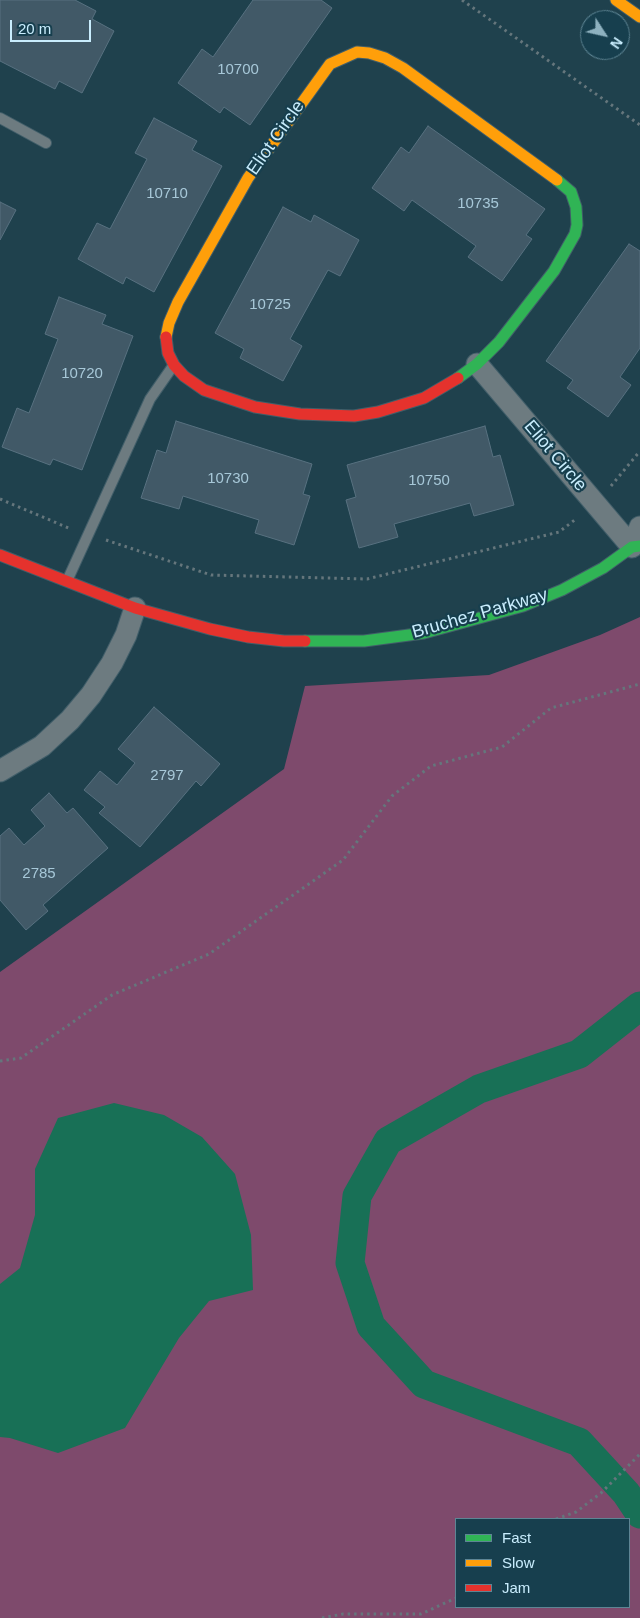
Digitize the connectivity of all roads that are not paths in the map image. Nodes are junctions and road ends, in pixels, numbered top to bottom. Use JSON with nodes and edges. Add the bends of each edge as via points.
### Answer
{"nodes":[{"id":1,"x":616,"y":0,"type":"edge"},
{"id":2,"x":640,"y":17,"type":"edge"},
{"id":3,"x":0,"y":118,"type":"edge"},
{"id":4,"x":46,"y":143,"type":"dead end"},
{"id":5,"x":477,"y":364,"type":"junction"},
{"id":6,"x":174,"y":365,"type":"junction"},
{"id":7,"x":640,"y":527,"type":"edge"},
{"id":8,"x":636,"y":546,"type":"edge"},
{"id":9,"x":0,"y":555,"type":"edge"},
{"id":10,"x":67,"y":581,"type":"junction"},
{"id":11,"x":135,"y":608,"type":"junction"},
{"id":12,"x":0,"y":771,"type":"edge"}],
"edges":[{"from":1,"to":2,"type":"street"},
{"from":3,"to":4,"type":"lane"},
{"from":5,"to":6,"type":"street","name":"Eliot Circle","via":[[424,398],[354,416],[300,414],[255,407],[204,390]]},
{"from":5,"to":6,"type":"street","name":"Eliot Circle","via":[[499,342],[548,278],[575,234],[576,207],[571,192],[403,68],[386,58],[357,52],[330,64],[248,178],[169,323],[165,339]]},
{"from":5,"to":8,"type":"street","name":"Eliot Circle"},
{"from":6,"to":10,"type":"lane","via":[[150,399]]},
{"from":7,"to":8,"type":"street"},
{"from":8,"to":11,"type":"street","name":"Bruchez Parkway","via":[[562,590],[523,606],[424,633],[364,641],[284,641],[248,637]]},
{"from":9,"to":10,"type":"street","name":"Bruchez Parkway"},
{"from":10,"to":11,"type":"street","name":"Bruchez Parkway"},
{"from":11,"to":12,"type":"street","via":[[112,663],[86,701],[42,746]]}]}
